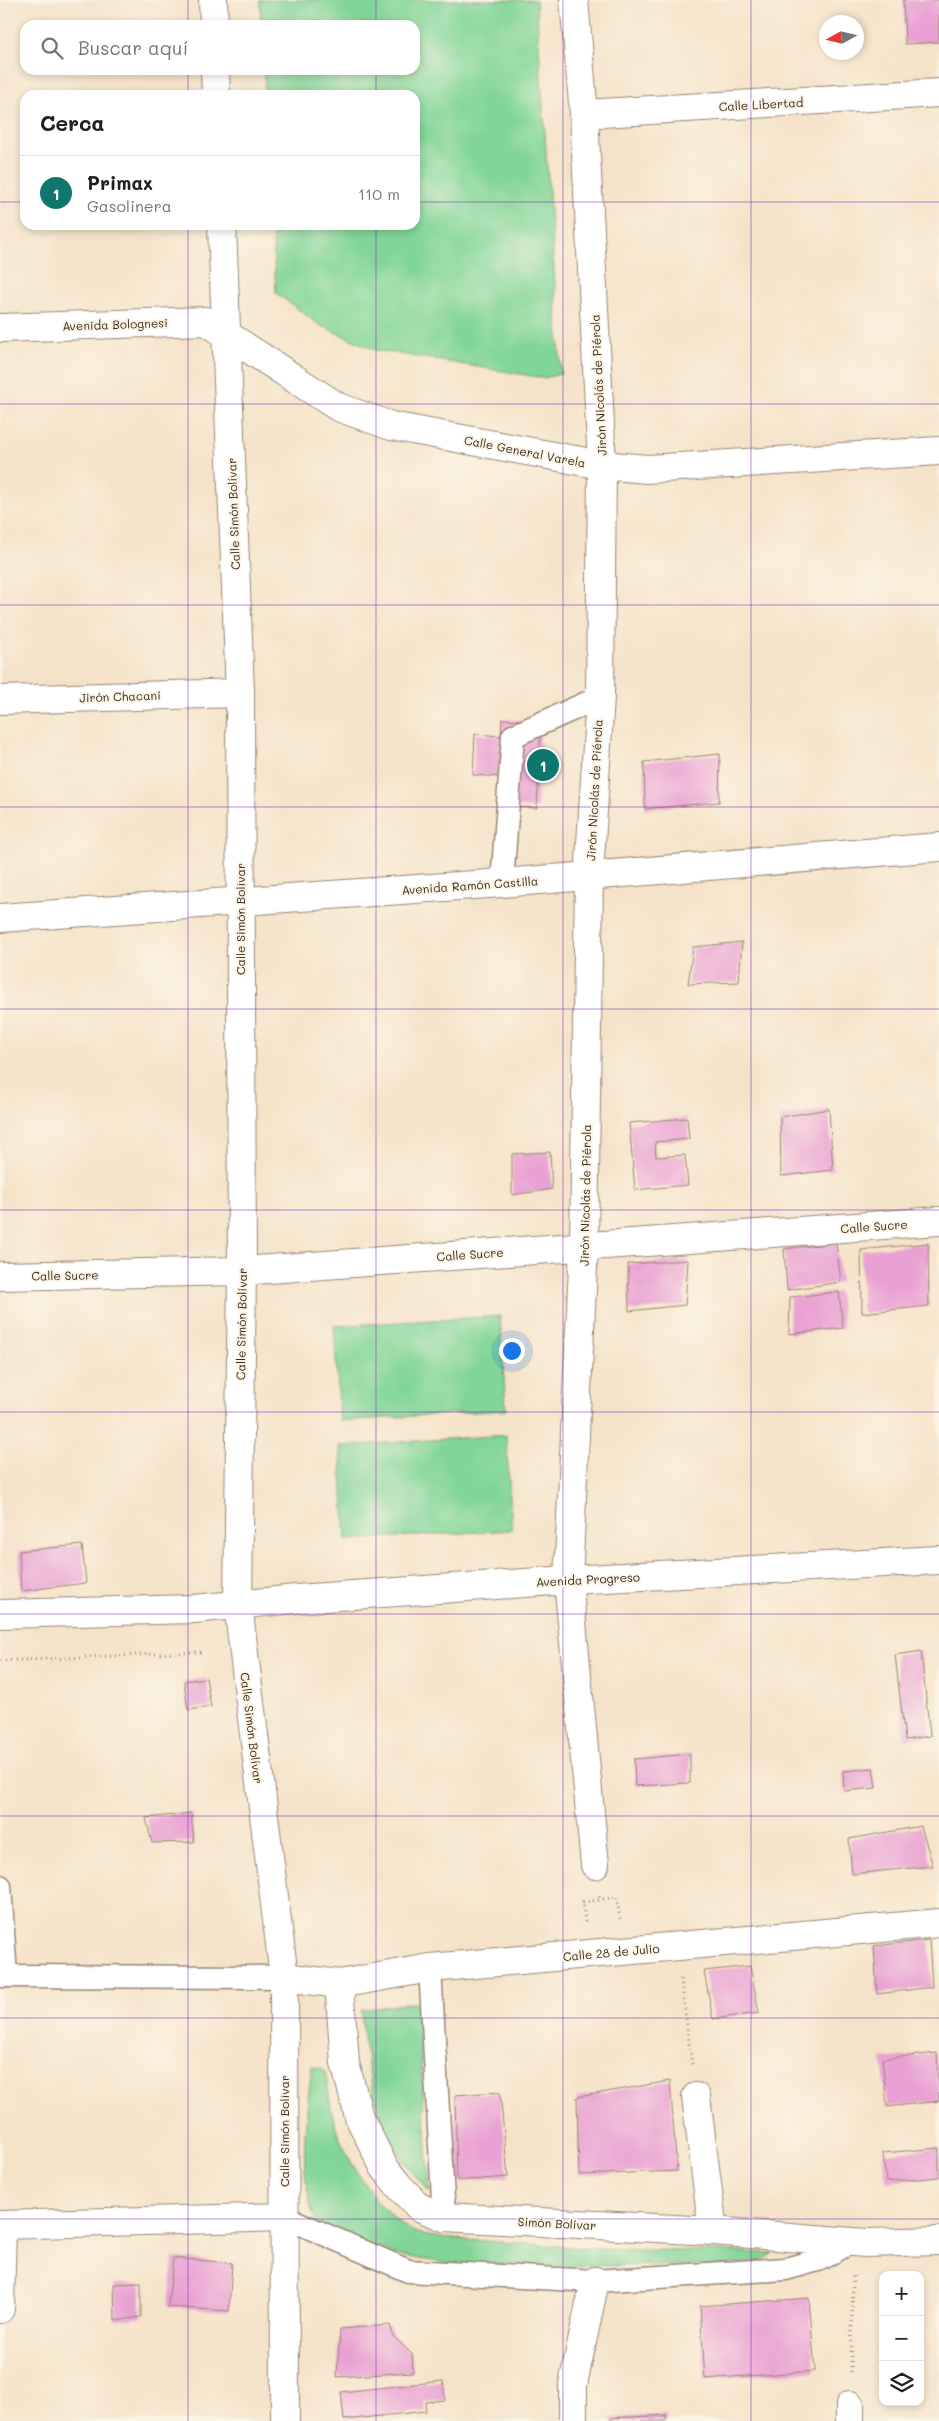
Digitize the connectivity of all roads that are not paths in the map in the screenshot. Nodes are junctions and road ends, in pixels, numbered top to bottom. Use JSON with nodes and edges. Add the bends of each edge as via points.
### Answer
{"nodes":[{"id":1,"x":213,"y":0,"type":"edge"},
{"id":2,"x":574,"y":0,"type":"edge"},
{"id":3,"x":214,"y":20,"type":"edge"},
{"id":4,"x":215,"y":75,"type":"edge"},
{"id":5,"x":216,"y":90,"type":"edge"},
{"id":6,"x":939,"y":93,"type":"edge"},
{"id":7,"x":584,"y":114,"type":"junction"},
{"id":8,"x":222,"y":230,"type":"edge"},
{"id":9,"x":0,"y":328,"type":"edge"},
{"id":10,"x":226,"y":335,"type":"junction"},
{"id":11,"x":939,"y":451,"type":"edge"},
{"id":12,"x":602,"y":465,"type":"junction"},
{"id":13,"x":240,"y":693,"type":"junction"},
{"id":14,"x":600,"y":697,"type":"junction"},
{"id":15,"x":0,"y":700,"type":"edge"},
{"id":16,"x":939,"y":847,"type":"edge"},
{"id":17,"x":589,"y":876,"type":"junction"},
{"id":18,"x":502,"y":883,"type":"junction"},
{"id":19,"x":240,"y":900,"type":"junction"},
{"id":20,"x":0,"y":918,"type":"edge"},
{"id":21,"x":939,"y":1221,"type":"edge"},
{"id":22,"x":584,"y":1246,"type":"junction"},
{"id":23,"x":242,"y":1271,"type":"junction"},
{"id":24,"x":0,"y":1276,"type":"edge"},
{"id":25,"x":939,"y":1560,"type":"edge"},
{"id":26,"x":568,"y":1580,"type":"junction"},
{"id":27,"x":238,"y":1605,"type":"junction"},
{"id":28,"x":0,"y":1614,"type":"edge"},
{"id":29,"x":595,"y":1865,"type":"dead end"},
{"id":30,"x":0,"y":1886,"type":"edge"},
{"id":31,"x":939,"y":1923,"type":"edge"},
{"id":32,"x":430,"y":1968,"type":"junction"},
{"id":33,"x":3,"y":1976,"type":"edge"},
{"id":34,"x":284,"y":1976,"type":"junction"},
{"id":35,"x":339,"y":1984,"type":"junction"},
{"id":36,"x":696,"y":2097,"type":"road end"},
{"id":37,"x":285,"y":2217,"type":"junction"},
{"id":38,"x":444,"y":2217,"type":"junction"},
{"id":39,"x":1,"y":2225,"type":"edge"},
{"id":40,"x":713,"y":2231,"type":"junction"},
{"id":41,"x":854,"y":2241,"type":"junction"},
{"id":42,"x":939,"y":2241,"type":"edge"},
{"id":43,"x":595,"y":2281,"type":"junction"},
{"id":44,"x":0,"y":2309,"type":"edge"},
{"id":45,"x":285,"y":2421,"type":"edge"},
{"id":46,"x":573,"y":2421,"type":"edge"}],
"edges":[{"from":1,"to":3,"type":"street"},
{"from":2,"to":7,"type":"street","name":"Jirón Nicolás de Piérola"},
{"from":4,"to":5,"type":"street"},
{"from":6,"to":7,"type":"street","name":"Calle Libertad"},
{"from":7,"to":12,"type":"street","name":"Jirón Nicolás de Piérola"},
{"from":8,"to":10,"type":"street","name":"Calle Simón Bolívar"},
{"from":9,"to":10,"type":"street","name":"Avenida Bolognesi","via":[[206,321]]},
{"from":10,"to":12,"type":"street","name":"Calle General Varela","via":[[312,392],[354,413],[391,426]]},
{"from":10,"to":13,"type":"street","name":"Calle Simón Bolívar"},
{"from":11,"to":12,"type":"street","name":"Calle General Varela","via":[[647,469]]},
{"from":12,"to":14,"type":"street","name":"Jirón Nicolás de Piérola"},
{"from":13,"to":15,"type":"street","name":"Jirón Chacani"},
{"from":13,"to":19,"type":"street","name":"Calle Simón Bolívar"},
{"from":14,"to":17,"type":"street","name":"Jirón Nicolás de Piérola"},
{"from":14,"to":18,"type":"lane","via":[[513,736]]},
{"from":16,"to":17,"type":"street","name":"Avenida Ramón Castilla"},
{"from":17,"to":18,"type":"street","name":"Avenida Ramón Castilla"},
{"from":17,"to":22,"type":"street","name":"Jirón Nicolás de Piérola"},
{"from":18,"to":19,"type":"street","name":"Avenida Ramón Castilla"},
{"from":19,"to":20,"type":"street","name":"Avenida Ramón Castilla"},
{"from":19,"to":23,"type":"street","name":"Calle Simón Bolívar"},
{"from":21,"to":22,"type":"street","name":"Calle Sucre"},
{"from":22,"to":23,"type":"street","name":"Calle Sucre"},
{"from":22,"to":26,"type":"street","name":"Jirón Nicolás de Piérola"},
{"from":23,"to":24,"type":"street","name":"Calle Sucre"},
{"from":23,"to":27,"type":"street","name":"Calle Simón Bolívar"},
{"from":25,"to":26,"type":"street","name":"Avenida Progreso"},
{"from":26,"to":27,"type":"street","name":"Avenida Progreso"},
{"from":26,"to":29,"type":"street","name":"Jirón Nicolás de Piérola"},
{"from":27,"to":28,"type":"street","name":"Avenida Progreso"},
{"from":27,"to":34,"type":"street","name":"Calle Simón Bolívar"},
{"from":30,"to":33,"type":"lane"},
{"from":31,"to":32,"type":"street","name":"Calle 28 de Julio"},
{"from":32,"to":35,"type":"street","name":"Calle 28 de Julio"},
{"from":32,"to":38,"type":"lane"},
{"from":33,"to":34,"type":"lane"},
{"from":34,"to":35,"type":"street","name":"Calle 28 de Julio"},
{"from":34,"to":37,"type":"street","name":"Calle Simón Bolívar"},
{"from":35,"to":38,"type":"street","name":"Simón Bolívar","via":[[345,2063],[359,2117],[384,2167],[398,2185],[420,2206]]},
{"from":36,"to":40,"type":"street"},
{"from":37,"to":39,"type":"street"},
{"from":37,"to":43,"type":"lane","via":[[408,2271]]},
{"from":37,"to":45,"type":"street","name":"Calle Simón Bolívar"},
{"from":38,"to":40,"type":"street","name":"Simón Bolívar"},
{"from":39,"to":44,"type":"street"},
{"from":40,"to":41,"type":"street","name":"Simón Bolívar"},
{"from":41,"to":42,"type":"street","name":"Simón Bolívar"},
{"from":41,"to":43,"type":"lane","via":[[818,2260],[786,2269]]},
{"from":43,"to":46,"type":"street","via":[[573,2384]]}]}
